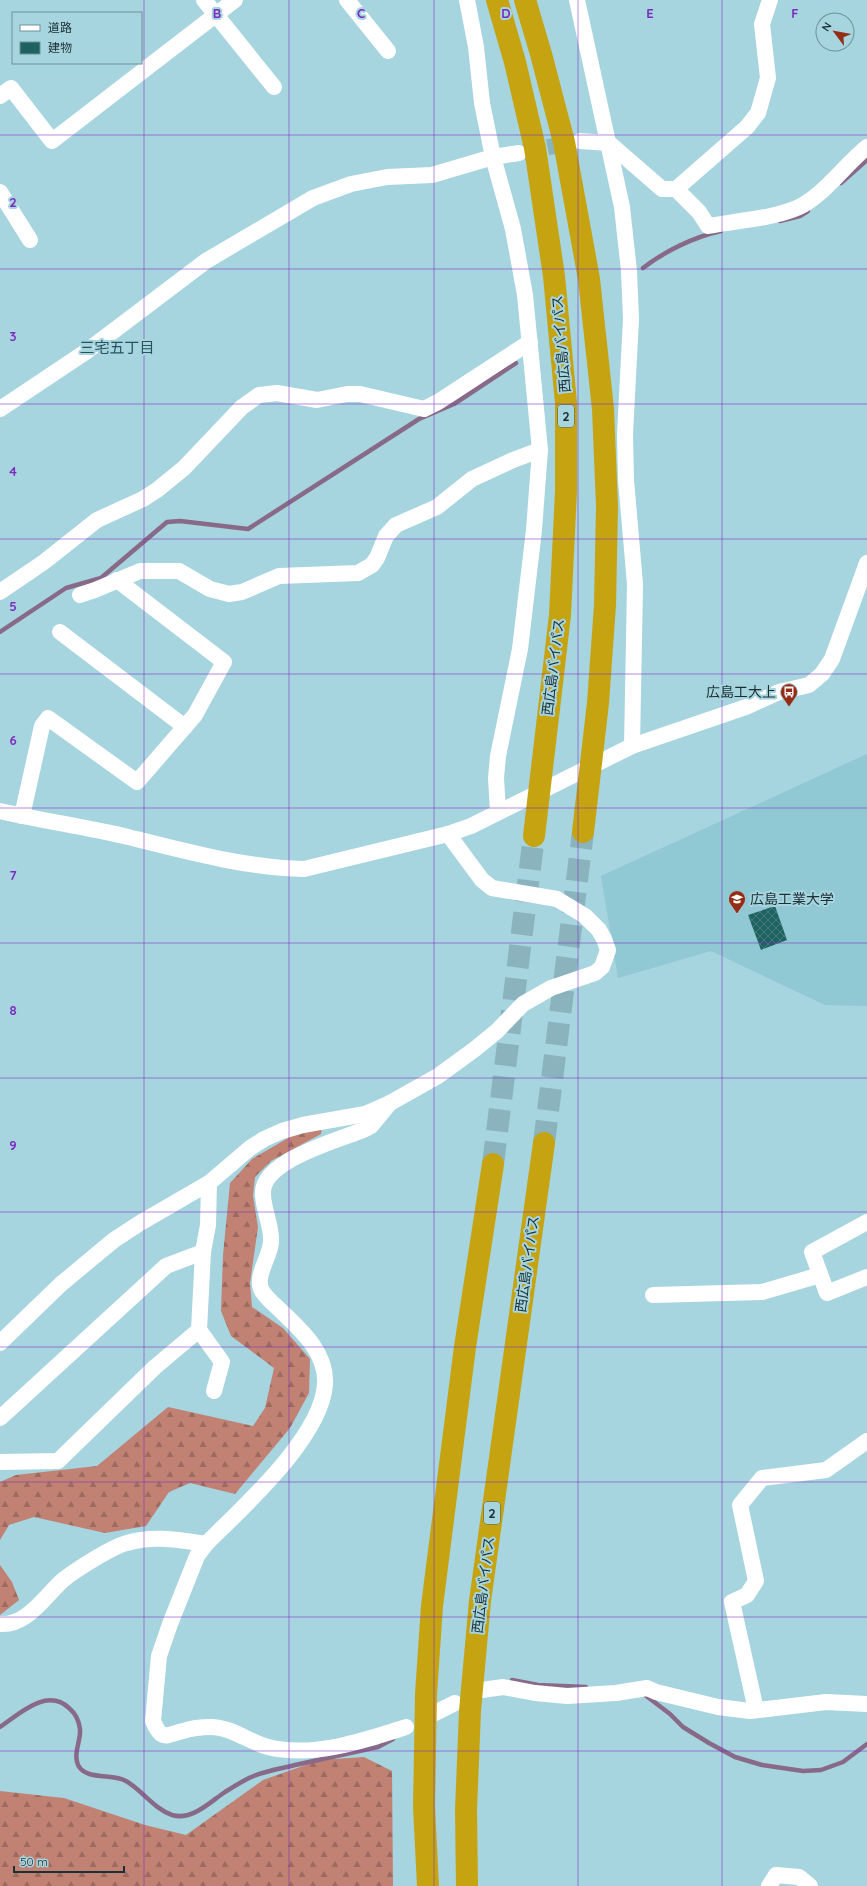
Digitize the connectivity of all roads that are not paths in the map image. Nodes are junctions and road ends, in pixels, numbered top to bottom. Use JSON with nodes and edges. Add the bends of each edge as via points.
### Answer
{"nodes":[{"id":1,"x":204,"y":0,"type":"edge"},
{"id":2,"x":235,"y":0,"type":"edge"},
{"id":3,"x":347,"y":0,"type":"edge"},
{"id":4,"x":467,"y":0,"type":"edge"},
{"id":5,"x":497,"y":0,"type":"edge"},
{"id":6,"x":524,"y":0,"type":"edge"},
{"id":7,"x":577,"y":0,"type":"edge"},
{"id":8,"x":770,"y":0,"type":"edge"},
{"id":9,"x":216,"y":15,"type":"junction"},
{"id":10,"x":388,"y":51,"type":"dead end"},
{"id":11,"x":274,"y":87,"type":"dead end"},
{"id":12,"x":0,"y":96,"type":"edge"},
{"id":13,"x":580,"y":141,"type":"tunnel mouth"},
{"id":14,"x":609,"y":143,"type":"junction"},
{"id":15,"x":867,"y":147,"type":"edge"},
{"id":16,"x":518,"y":153,"type":"tunnel mouth"},
{"id":17,"x":493,"y":157,"type":"junction"},
{"id":18,"x":676,"y":189,"type":"junction"},
{"id":19,"x":0,"y":192,"type":"edge"},
{"id":20,"x":30,"y":240,"type":"dead end"},
{"id":21,"x":530,"y":342,"type":"junction"},
{"id":22,"x":0,"y":409,"type":"edge"},
{"id":23,"x":540,"y":450,"type":"junction"},
{"id":24,"x":867,"y":564,"type":"edge"},
{"id":25,"x":117,"y":580,"type":"junction"},
{"id":26,"x":0,"y":592,"type":"edge"},
{"id":27,"x":80,"y":595,"type":"dead end"},
{"id":28,"x":60,"y":632,"type":"dead end"},
{"id":29,"x":186,"y":727,"type":"junction"},
{"id":30,"x":632,"y":746,"type":"junction"},
{"id":31,"x":0,"y":811,"type":"edge"},
{"id":32,"x":498,"y":811,"type":"junction"},
{"id":33,"x":22,"y":816,"type":"junction"},
{"id":34,"x":583,"y":832,"type":"tunnel mouth"},
{"id":35,"x":448,"y":834,"type":"junction"},
{"id":36,"x":534,"y":836,"type":"tunnel mouth"},
{"id":37,"x":390,"y":1103,"type":"junction"},
{"id":38,"x":544,"y":1143,"type":"tunnel mouth"},
{"id":39,"x":493,"y":1164,"type":"tunnel mouth"},
{"id":40,"x":209,"y":1183,"type":"junction"},
{"id":41,"x":867,"y":1222,"type":"edge"},
{"id":42,"x":203,"y":1252,"type":"junction"},
{"id":43,"x":820,"y":1275,"type":"junction"},
{"id":44,"x":867,"y":1277,"type":"edge"},
{"id":45,"x":654,"y":1294,"type":"dead end"},
{"id":46,"x":199,"y":1330,"type":"junction"},
{"id":47,"x":0,"y":1343,"type":"edge"},
{"id":48,"x":214,"y":1391,"type":"dead end"},
{"id":49,"x":0,"y":1418,"type":"edge"},
{"id":50,"x":867,"y":1441,"type":"edge"},
{"id":51,"x":0,"y":1462,"type":"edge"},
{"id":52,"x":206,"y":1544,"type":"junction"},
{"id":53,"x":0,"y":1624,"type":"edge"},
{"id":54,"x":482,"y":1690,"type":"dead end"},
{"id":55,"x":455,"y":1703,"type":"dead end"},
{"id":56,"x":867,"y":1704,"type":"edge"},
{"id":57,"x":756,"y":1710,"type":"junction"},
{"id":58,"x":435,"y":1712,"type":"dead end"},
{"id":59,"x":406,"y":1727,"type":"dead end"},
{"id":60,"x":428,"y":1886,"type":"edge"},
{"id":61,"x":467,"y":1886,"type":"edge"},
{"id":62,"x":768,"y":1886,"type":"edge"},
{"id":63,"x":810,"y":1886,"type":"edge"}],
"edges":[{"from":1,"to":9,"type":"street"},
{"from":2,"to":9,"type":"street"},
{"from":3,"to":10,"type":"street"},
{"from":4,"to":17,"type":"street","via":[[476,47],[482,103]]},
{"from":5,"to":36,"type":"highway","name":"西広島バイパス","number":"2","via":[[515,62],[535,148],[554,276],[566,403],[566,491],[560,615]]},
{"from":6,"to":34,"type":"highway","via":[[564,142],[589,279],[603,409],[607,506],[605,605],[598,703]]},
{"from":7,"to":14,"type":"street"},
{"from":8,"to":18,"type":"street","via":[[762,24],[768,78],[758,113],[747,126]]},
{"from":9,"to":11,"type":"street"},
{"from":9,"to":12,"type":"street","via":[[52,141],[11,88]]},
{"from":13,"to":14,"type":"street"},
{"from":14,"to":18,"type":"street","via":[[662,189]]},
{"from":14,"to":30,"type":"street","via":[[622,207],[629,271],[630,319],[625,434],[626,480],[635,584]]},
{"from":15,"to":18,"type":"street","via":[[840,174],[804,204],[791,211],[708,226],[699,212]]},
{"from":16,"to":17,"type":"street"},
{"from":17,"to":21,"type":"street","via":[[513,229]]},
{"from":17,"to":22,"type":"street","via":[[432,175],[388,176],[351,184],[313,198],[206,261],[87,351]]},
{"from":19,"to":20,"type":"street"},
{"from":21,"to":23,"type":"street"},
{"from":21,"to":26,"type":"street","via":[[424,409],[360,394],[317,400],[276,393],[259,395],[242,407],[184,468],[157,490],[97,520],[44,562]]},
{"from":23,"to":25,"type":"street","via":[[472,479],[437,507],[396,525],[386,536],[372,565],[358,573],[279,576],[242,592],[229,594],[210,589],[179,571],[140,571]]},
{"from":23,"to":32,"type":"street","via":[[534,530],[520,649],[498,756]]},
{"from":24,"to":30,"type":"street","via":[[832,659],[822,674],[809,685],[780,692]]},
{"from":25,"to":27,"type":"street"},
{"from":25,"to":29,"type":"street","via":[[224,662]]},
{"from":28,"to":29,"type":"street"},
{"from":29,"to":33,"type":"street","via":[[137,782],[48,718],[42,726]]},
{"from":30,"to":32,"type":"street"},
{"from":31,"to":33,"type":"street"},
{"from":32,"to":35,"type":"street","via":[[471,826]]},
{"from":33,"to":35,"type":"street","via":[[178,850],[284,868],[304,868]]},
{"from":35,"to":37,"type":"street","via":[[482,880],[492,888],[565,903],[585,916],[599,930],[608,950],[602,966],[595,973],[551,988],[523,1004],[475,1049],[438,1076]]},
{"from":37,"to":40,"type":"street","via":[[366,1114],[310,1123],[282,1131],[250,1148]]},
{"from":37,"to":52,"type":"street","via":[[371,1126],[297,1156],[281,1166],[269,1176],[263,1190],[271,1229],[271,1243],[260,1281],[262,1290],[313,1344],[322,1364],[325,1383],[322,1402],[315,1421],[304,1438],[278,1470]]},
{"from":38,"to":61,"type":"highway","name":"西広島バイパス","number":"2","via":[[480,1601],[470,1711],[466,1810]]},
{"from":39,"to":60,"type":"highway","via":[[465,1347],[432,1606],[426,1694],[424,1807]]},
{"from":40,"to":42,"type":"street","via":[[208,1225]]},
{"from":40,"to":47,"type":"street","via":[[140,1222],[114,1240],[61,1284]]},
{"from":41,"to":43,"type":"street","via":[[812,1252]]},
{"from":42,"to":46,"type":"street"},
{"from":42,"to":49,"type":"street","via":[[166,1266]]},
{"from":43,"to":44,"type":"street","via":[[827,1293]]},
{"from":43,"to":45,"type":"street","via":[[762,1292]]},
{"from":46,"to":48,"type":"street","via":[[222,1362]]},
{"from":46,"to":51,"type":"street","via":[[155,1367],[58,1461]]},
{"from":50,"to":57,"type":"street","via":[[826,1470],[762,1478],[740,1505],[756,1581],[747,1595],[732,1602]]},
{"from":52,"to":53,"type":"street","via":[[168,1538],[126,1543],[64,1580],[23,1618],[14,1623]]},
{"from":52,"to":59,"type":"street","via":[[196,1556],[159,1656],[153,1721],[157,1730],[163,1735],[171,1736],[200,1727],[220,1728],[268,1747],[316,1750]]},
{"from":54,"to":57,"type":"street","via":[[504,1687],[567,1696],[649,1688],[718,1707]]},
{"from":55,"to":58,"type":"street"},
{"from":56,"to":57,"type":"street","via":[[826,1702]]},
{"from":62,"to":63,"type":"street","via":[[776,1875],[799,1876]]}]}
